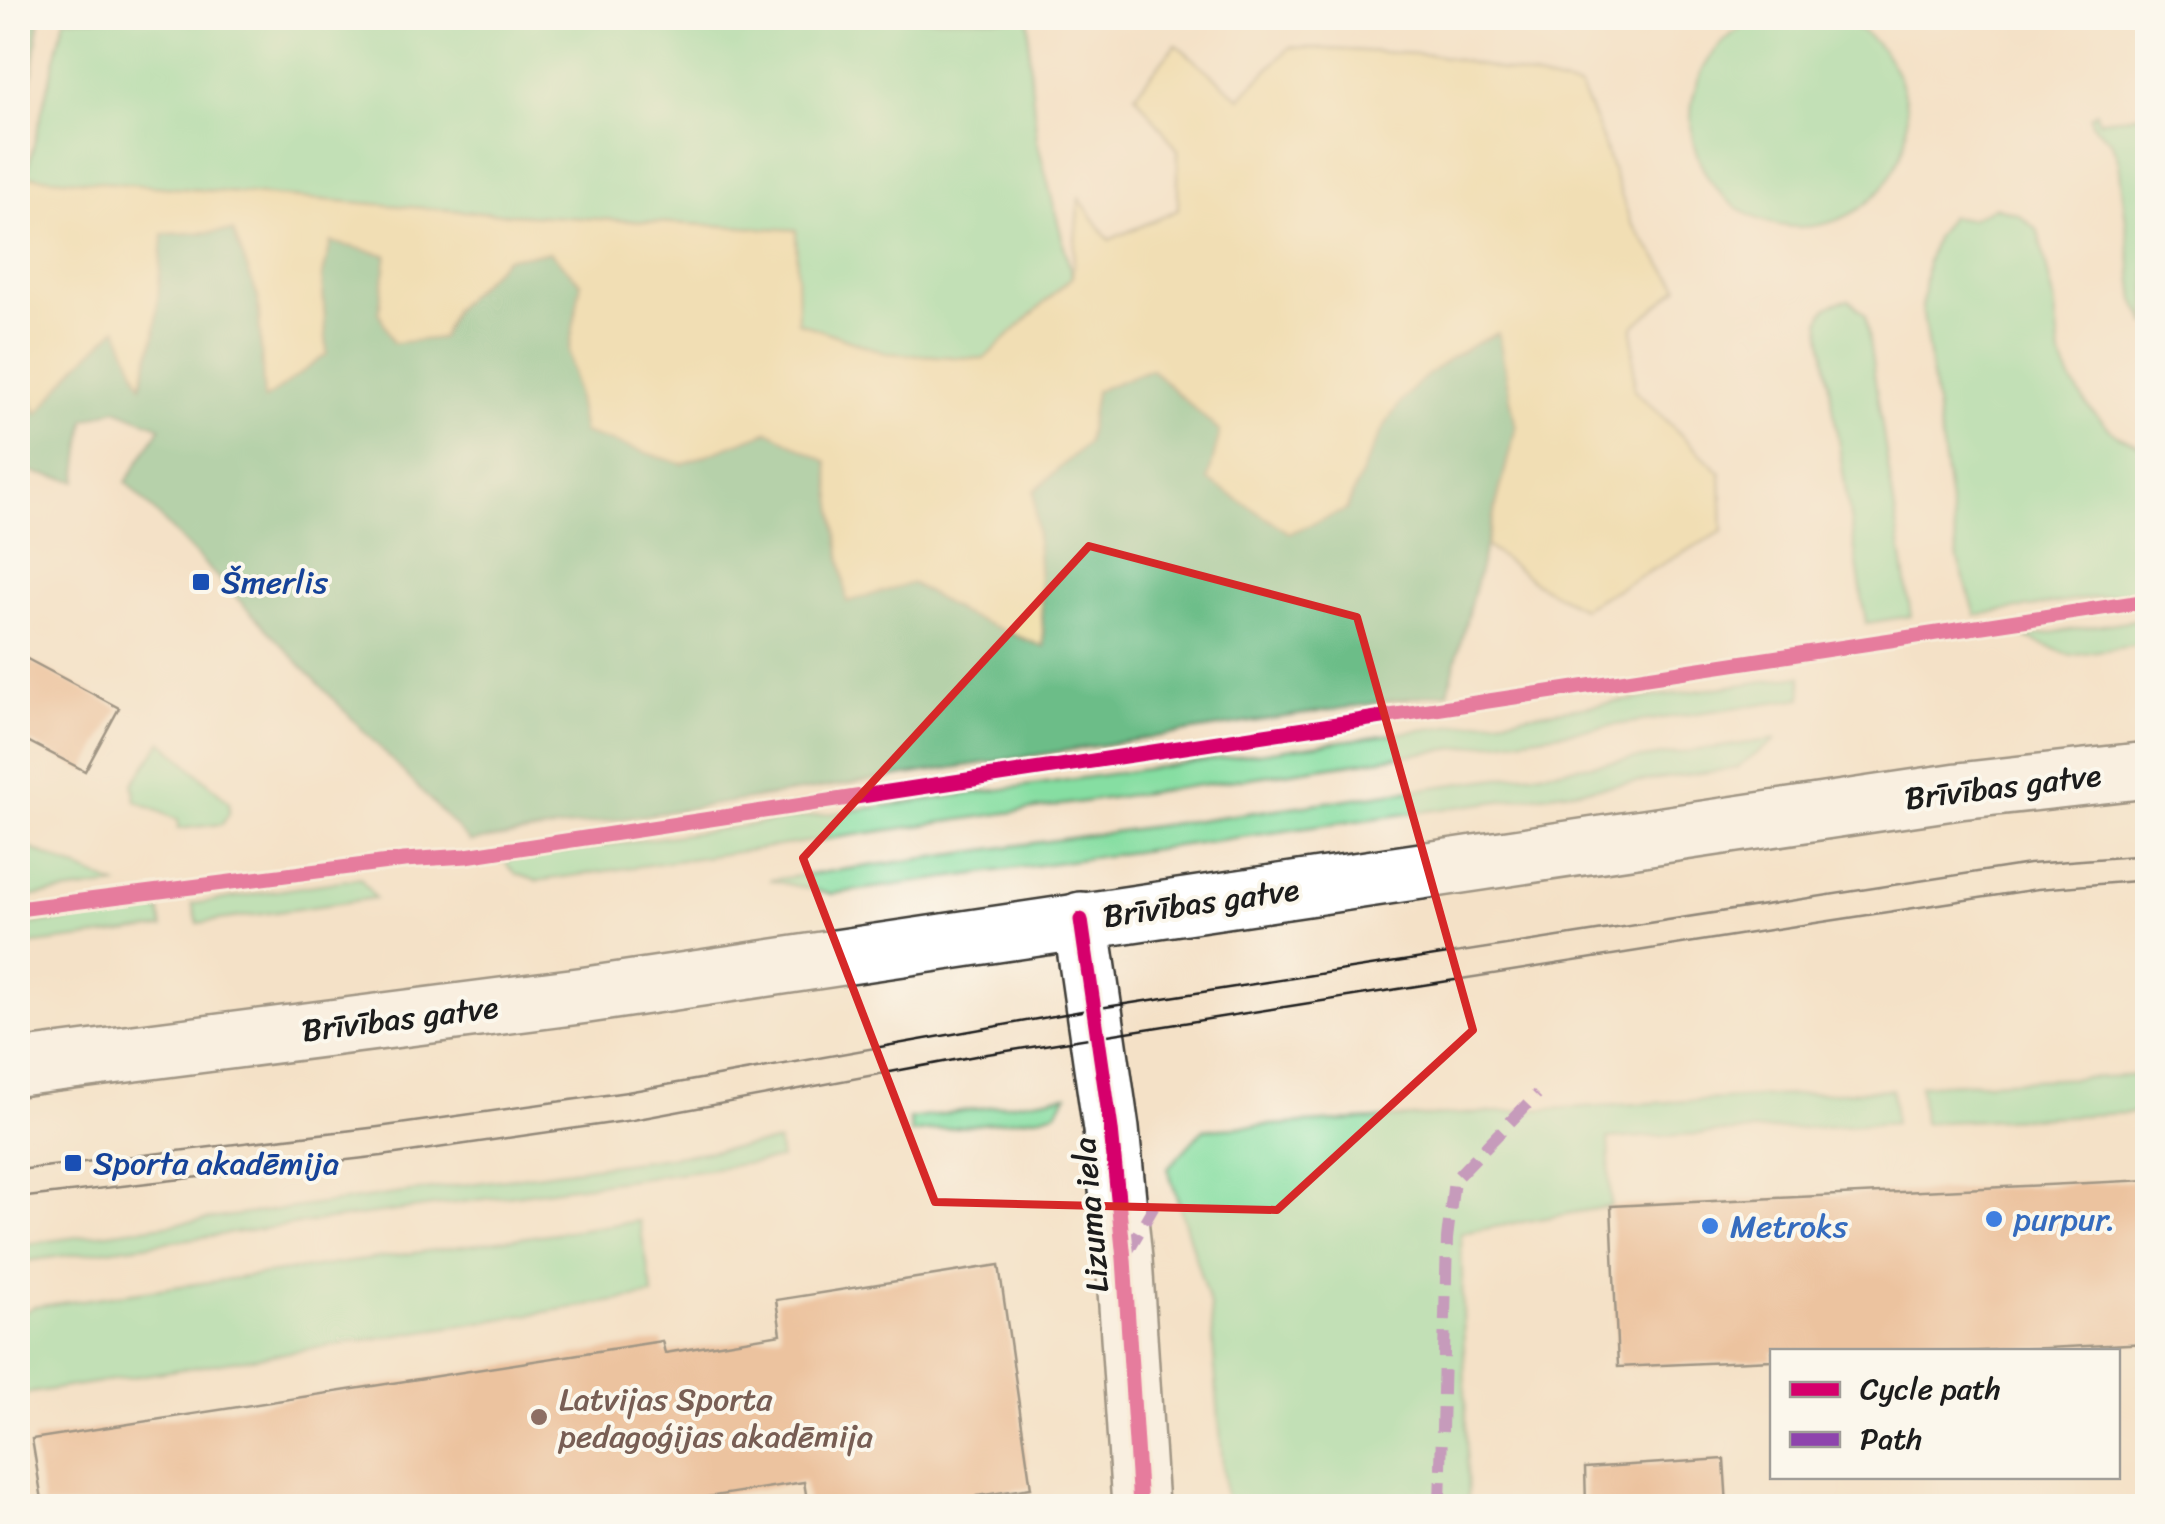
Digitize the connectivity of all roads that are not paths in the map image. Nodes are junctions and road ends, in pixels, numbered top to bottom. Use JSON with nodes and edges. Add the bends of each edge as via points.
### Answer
{"nodes":[{"id":1,"x":2148,"y":770,"type":"edge"},
{"id":2,"x":1081,"y":920,"type":"junction"},
{"id":3,"x":18,"y":1068,"type":"edge"},
{"id":4,"x":1140,"y":1506,"type":"edge"}],
"edges":[{"from":1,"to":2,"type":"main road","name":"Brīvības gatve","via":[[1907,798]]},
{"from":2,"to":3,"type":"main road","name":"Brīvības gatve","via":[[587,995]]},
{"from":2,"to":4,"type":"main road","name":"Lizuma iela","via":[[1124,1258]]}]}
